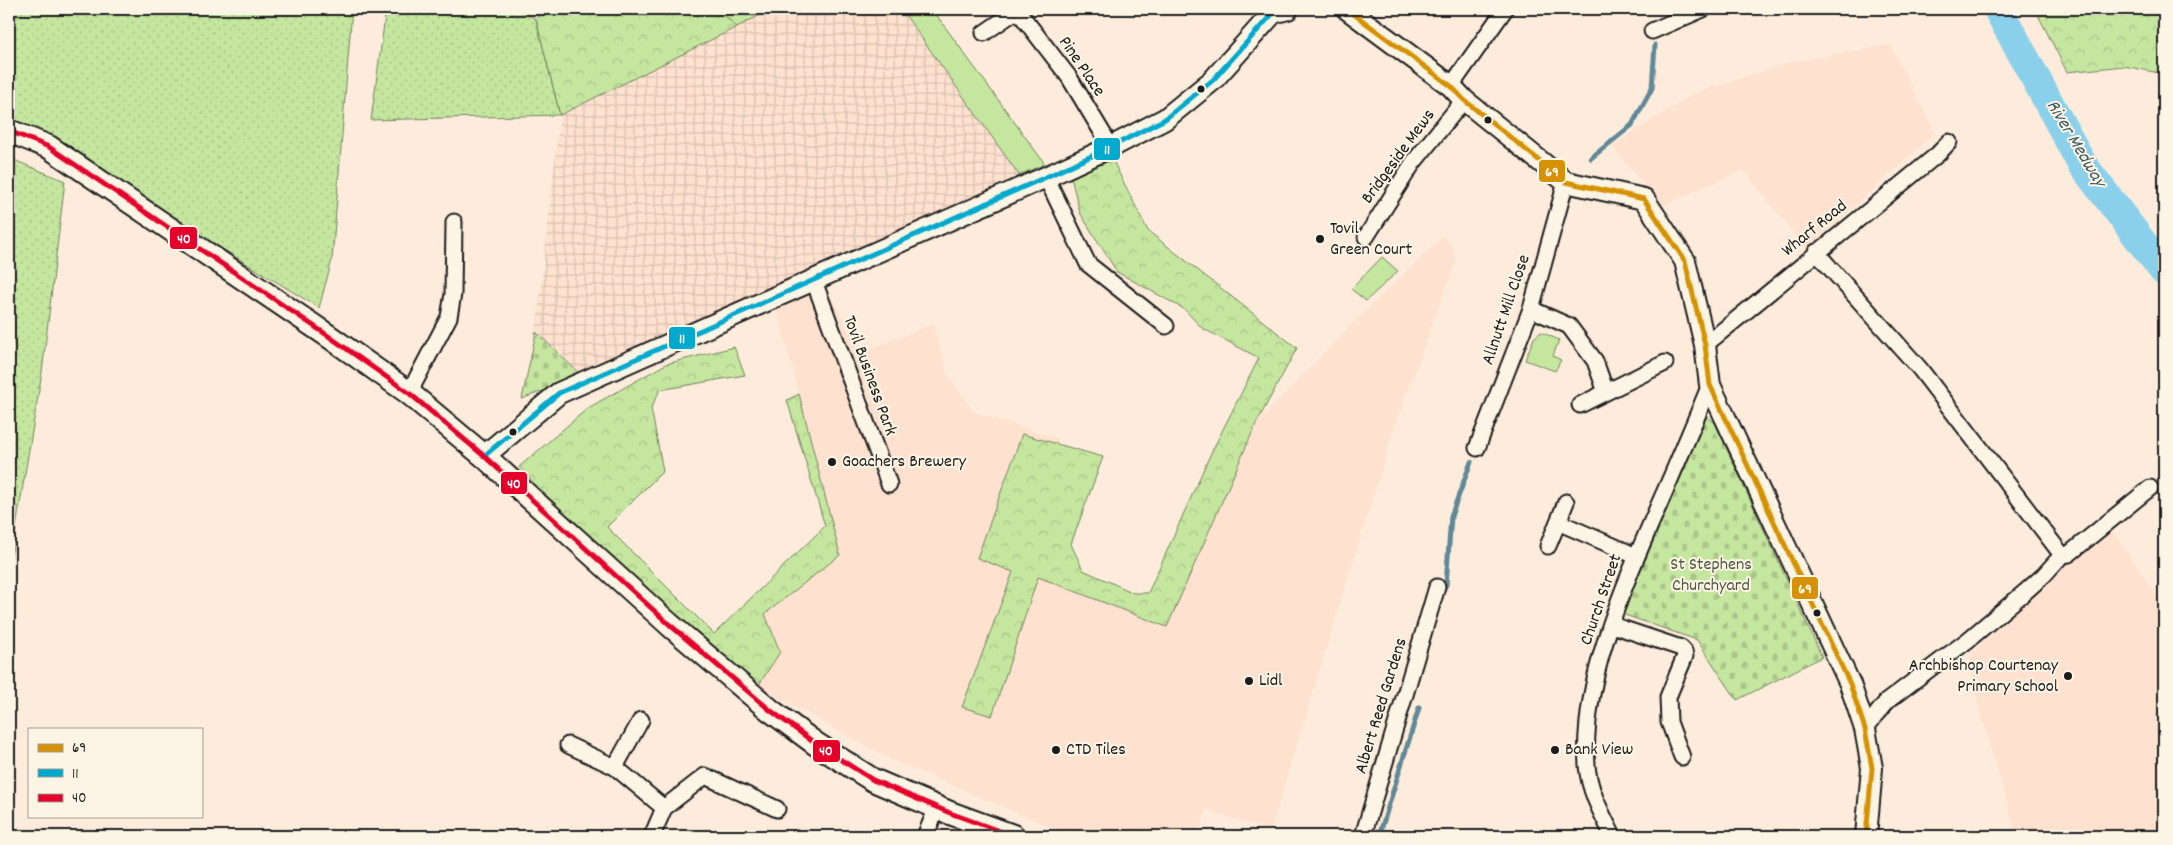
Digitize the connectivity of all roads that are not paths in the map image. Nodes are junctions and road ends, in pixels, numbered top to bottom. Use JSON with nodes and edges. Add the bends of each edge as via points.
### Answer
{"nodes":[{"id":1,"x":1347,"y":9,"type":"edge"},
{"id":2,"x":1505,"y":9,"type":"edge"},
{"id":3,"x":1703,"y":9,"type":"edge"},
{"id":4,"x":1018,"y":10,"type":"edge"},
{"id":5,"x":1278,"y":10,"type":"edge"},
{"id":6,"x":1652,"y":31,"type":"dead end"},
{"id":7,"x":984,"y":32,"type":"dead end"},
{"id":8,"x":1457,"y":93,"type":"junction"},
{"id":9,"x":9,"y":131,"type":"edge"},
{"id":10,"x":1949,"y":142,"type":"dead end"},
{"id":11,"x":1111,"y":147,"type":"junction"},
{"id":12,"x":1046,"y":177,"type":"junction"},
{"id":13,"x":1566,"y":182,"type":"junction"},
{"id":14,"x":454,"y":222,"type":"dead end"},
{"id":15,"x":1366,"y":237,"type":"dead end"},
{"id":16,"x":1816,"y":252,"type":"junction"},
{"id":17,"x":814,"y":281,"type":"junction"},
{"id":18,"x":1531,"y":309,"type":"junction"},
{"id":19,"x":1166,"y":326,"type":"dead end"},
{"id":20,"x":1704,"y":344,"type":"junction"},
{"id":21,"x":1665,"y":363,"type":"dead end"},
{"id":22,"x":1710,"y":385,"type":"junction"},
{"id":23,"x":1606,"y":392,"type":"junction"},
{"id":24,"x":409,"y":393,"type":"junction"},
{"id":25,"x":1580,"y":405,"type":"dead end"},
{"id":26,"x":1477,"y":448,"type":"dead end"},
{"id":27,"x":484,"y":456,"type":"junction"},
{"id":28,"x":889,"y":484,"type":"dead end"},
{"id":29,"x":2150,"y":488,"type":"dead end"},
{"id":30,"x":1566,"y":502,"type":"dead end"},
{"id":31,"x":1558,"y":522,"type":"junction"},
{"id":32,"x":1548,"y":546,"type":"dead end"},
{"id":33,"x":2062,"y":555,"type":"junction"},
{"id":34,"x":1636,"y":556,"type":"junction"},
{"id":35,"x":1437,"y":587,"type":"dead end"},
{"id":36,"x":1612,"y":626,"type":"junction"},
{"id":37,"x":642,"y":720,"type":"dead end"},
{"id":38,"x":1865,"y":729,"type":"junction"},
{"id":39,"x":568,"y":745,"type":"dead end"},
{"id":40,"x":1682,"y":757,"type":"dead end"},
{"id":41,"x":615,"y":766,"type":"junction"},
{"id":42,"x":664,"y":808,"type":"junction"},
{"id":43,"x":776,"y":808,"type":"dead end"},
{"id":44,"x":937,"y":808,"type":"junction"},
{"id":45,"x":652,"y":836,"type":"edge"},
{"id":46,"x":925,"y":836,"type":"edge"},
{"id":47,"x":1013,"y":836,"type":"edge"},
{"id":48,"x":1363,"y":836,"type":"edge"},
{"id":49,"x":1613,"y":836,"type":"edge"},
{"id":50,"x":1866,"y":836,"type":"edge"}],
"edges":[{"from":1,"to":8,"type":"street"},
{"from":2,"to":8,"type":"street","name":"Bridgeside Mews"},
{"from":3,"to":6,"type":"street"},
{"from":4,"to":7,"type":"street","name":"Pine Place"},
{"from":4,"to":11,"type":"street","name":"Pine Place","via":[[1069,77]]},
{"from":5,"to":11,"type":"street","via":[[1213,80],[1165,119]]},
{"from":8,"to":13,"type":"street"},
{"from":8,"to":15,"type":"street","name":"Bridgeside Mews"},
{"from":9,"to":24,"type":"main road","via":[[49,147]]},
{"from":10,"to":16,"type":"street","name":"Wharf Road"},
{"from":11,"to":12,"type":"street"},
{"from":12,"to":17,"type":"street"},
{"from":12,"to":19,"type":"street","via":[[1088,264]]},
{"from":13,"to":18,"type":"street","name":"Allnutt Mill Close"},
{"from":13,"to":20,"type":"street","via":[[1644,199],[1685,261]]},
{"from":14,"to":24,"type":"street","via":[[453,294],[449,317]]},
{"from":16,"to":20,"type":"street","name":"Wharf Road"},
{"from":16,"to":33,"type":"street","via":[[1920,369]]},
{"from":17,"to":27,"type":"street","via":[[559,393]]},
{"from":17,"to":28,"type":"street","name":"Tovil Business Park"},
{"from":18,"to":23,"type":"street","via":[[1569,326],[1595,361]]},
{"from":18,"to":26,"type":"street","name":"Allnutt Mill Close"},
{"from":20,"to":22,"type":"street"},
{"from":21,"to":23,"type":"street"},
{"from":22,"to":34,"type":"street","name":"Church Street"},
{"from":22,"to":38,"type":"street","via":[[1850,684]]},
{"from":23,"to":25,"type":"street"},
{"from":24,"to":27,"type":"main road"},
{"from":27,"to":44,"type":"main road","via":[[670,625],[770,710],[872,780]]},
{"from":29,"to":33,"type":"street","via":[[2069,554]]},
{"from":30,"to":31,"type":"street"},
{"from":31,"to":32,"type":"street"},
{"from":31,"to":34,"type":"street"},
{"from":33,"to":38,"type":"street","via":[[2026,592],[1886,702]]},
{"from":34,"to":36,"type":"street","name":"Church Street","via":[[1621,591]]},
{"from":35,"to":48,"type":"street","name":"Albert Reed Gardens"},
{"from":36,"to":40,"type":"street","via":[[1684,651],[1685,656],[1668,698],[1669,722]]},
{"from":36,"to":49,"type":"street","name":"Church Street","via":[[1592,691],[1587,728],[1587,766],[1593,794]]},
{"from":37,"to":41,"type":"street"},
{"from":38,"to":50,"type":"street","via":[[1872,768]]},
{"from":39,"to":41,"type":"street"},
{"from":41,"to":42,"type":"street"},
{"from":42,"to":43,"type":"street","via":[[705,776]]},
{"from":42,"to":45,"type":"street"},
{"from":44,"to":46,"type":"street"},
{"from":44,"to":47,"type":"main road"}]}
